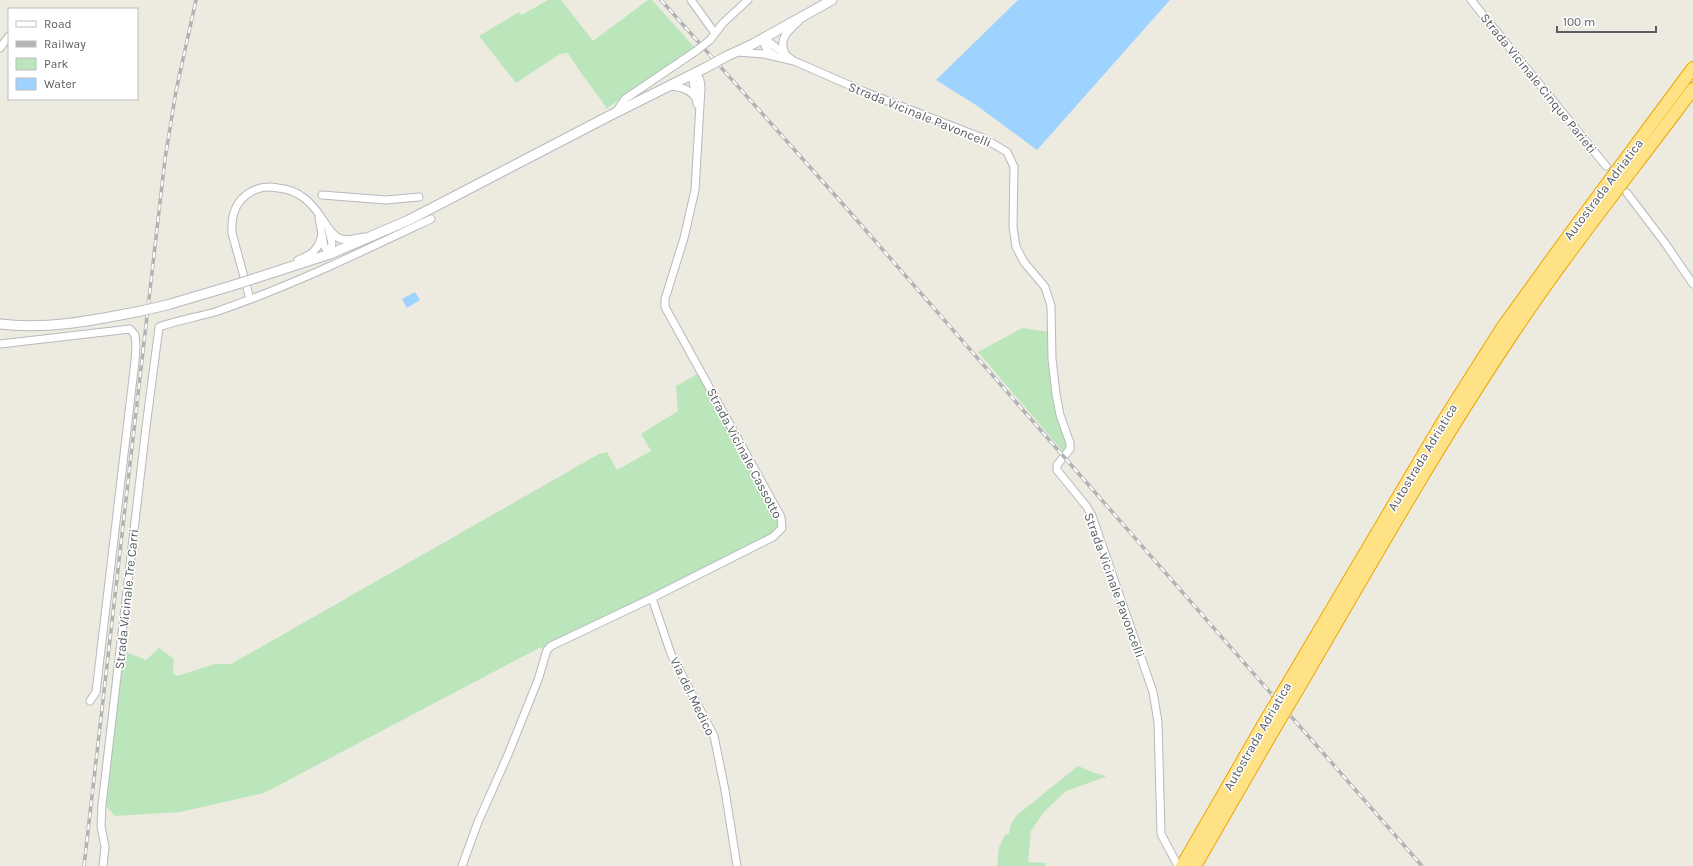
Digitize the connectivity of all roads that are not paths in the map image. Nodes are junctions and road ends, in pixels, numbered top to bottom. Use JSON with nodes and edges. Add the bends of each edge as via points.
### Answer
{"nodes":[{"id":1,"x":691,"y":0,"type":"edge"},
{"id":2,"x":748,"y":0,"type":"edge"},
{"id":3,"x":832,"y":0,"type":"edge"},
{"id":4,"x":1471,"y":0,"type":"edge"},
{"id":5,"x":803,"y":17,"type":"junction"},
{"id":6,"x":714,"y":32,"type":"junction"},
{"id":7,"x":8,"y":37,"type":"edge"},
{"id":8,"x":764,"y":38,"type":"junction"},
{"id":9,"x":0,"y":48,"type":"edge"},
{"id":10,"x":736,"y":52,"type":"junction"},
{"id":11,"x":785,"y":53,"type":"junction"},
{"id":12,"x":777,"y":56,"type":"junction"},
{"id":13,"x":794,"y":61,"type":"junction"},
{"id":14,"x":1693,"y":68,"type":"edge"},
{"id":15,"x":696,"y":73,"type":"junction"},
{"id":16,"x":669,"y":86,"type":"junction"},
{"id":17,"x":1693,"y":89,"type":"edge"},
{"id":18,"x":697,"y":100,"type":"junction"},
{"id":19,"x":698,"y":108,"type":"junction"},
{"id":20,"x":615,"y":113,"type":"junction"},
{"id":21,"x":1606,"y":166,"type":"dead end"},
{"id":22,"x":1626,"y":193,"type":"dead end"},
{"id":23,"x":322,"y":195,"type":"dead end"},
{"id":24,"x":419,"y":197,"type":"dead end"},
{"id":25,"x":316,"y":210,"type":"junction"},
{"id":26,"x":430,"y":219,"type":"dead end"},
{"id":27,"x":327,"y":226,"type":"junction"},
{"id":28,"x":380,"y":233,"type":"junction"},
{"id":29,"x":322,"y":235,"type":"junction"},
{"id":30,"x":330,"y":254,"type":"junction"},
{"id":31,"x":271,"y":274,"type":"junction"},
{"id":32,"x":1693,"y":284,"type":"edge"},
{"id":33,"x":250,"y":299,"type":"junction"},
{"id":34,"x":2,"y":325,"type":"edge"},
{"id":35,"x":0,"y":338,"type":"edge"},
{"id":36,"x":15,"y":342,"type":"junction"},
{"id":37,"x":0,"y":344,"type":"edge"},
{"id":38,"x":1474,"y":382,"type":"junction"},
{"id":39,"x":1445,"y":427,"type":"junction"},
{"id":40,"x":652,"y":598,"type":"junction"},
{"id":41,"x":90,"y":701,"type":"dead end"},
{"id":42,"x":1216,"y":820,"type":"junction"},
{"id":43,"x":103,"y":866,"type":"edge"},
{"id":44,"x":462,"y":866,"type":"edge"},
{"id":45,"x":737,"y":866,"type":"edge"},
{"id":46,"x":1178,"y":866,"type":"edge"},
{"id":47,"x":1182,"y":866,"type":"edge"},
{"id":48,"x":1195,"y":866,"type":"edge"}],
"edges":[{"from":1,"to":6,"type":"street"},
{"from":2,"to":6,"type":"street"},
{"from":3,"to":5,"type":"main road"},
{"from":4,"to":21,"type":"street","name":"Strada Vicinale Cinque Parieti"},
{"from":5,"to":8,"type":"main road"},
{"from":5,"to":11,"type":"street","via":[[783,39]]},
{"from":6,"to":20,"type":"street","bridge":true,"via":[[710,40],[696,51],[625,99]]},
{"from":7,"to":9,"type":"street"},
{"from":8,"to":10,"type":"main road"},
{"from":8,"to":11,"type":"street","name":"Strada Vicinale Pavoncelli"},
{"from":8,"to":12,"type":"street","via":[[766,48]]},
{"from":10,"to":12,"type":"street","name":"Strada Vicinale Pavoncelli"},
{"from":10,"to":15,"type":"main road","bridge":true},
{"from":11,"to":13,"type":"street","name":"Strada Vicinale Pavoncelli"},
{"from":12,"to":13,"type":"street","name":"Strada Vicinale Pavoncelli"},
{"from":13,"to":46,"type":"street","name":"Strada Vicinale Pavoncelli","via":[[985,139],[1007,152],[1011,158],[1014,167],[1013,227],[1016,247],[1024,262],[1045,287],[1051,306],[1052,359],[1056,394],[1070,443],[1070,449],[1057,465],[1057,470],[1092,516],[1153,692],[1158,722],[1161,834]]},
{"from":14,"to":38,"type":"highway","name":"Autostrada Adriatica","via":[[1502,328]]},
{"from":15,"to":16,"type":"main road"},
{"from":15,"to":18,"type":"street","via":[[693,81]]},
{"from":15,"to":19,"type":"street","via":[[700,84]]},
{"from":16,"to":18,"type":"street","via":[[682,87],[691,92]]},
{"from":16,"to":20,"type":"main road"},
{"from":17,"to":38,"type":"highway","name":"Autostrada Adriatica"},
{"from":18,"to":19,"type":"street"},
{"from":19,"to":40,"type":"street","name":"Strada Vicinale Cassotto","via":[[695,190],[684,238],[664,299],[781,517],[783,526],[773,537]]},
{"from":20,"to":28,"type":"main road","via":[[426,212]]},
{"from":22,"to":32,"type":"street"},
{"from":23,"to":24,"type":"street","via":[[386,200]]},
{"from":25,"to":27,"type":"street"},
{"from":25,"to":29,"type":"street"},
{"from":25,"to":33,"type":"street","via":[[306,198],[296,192],[275,187],[252,191],[238,204],[232,217],[232,233]]},
{"from":26,"to":33,"type":"street","via":[[344,260]]},
{"from":27,"to":28,"type":"street","via":[[336,236],[345,240]]},
{"from":27,"to":30,"type":"street","via":[[332,243]]},
{"from":28,"to":30,"type":"main road"},
{"from":29,"to":30,"type":"street","via":[[324,246]]},
{"from":29,"to":31,"type":"street","via":[[319,246],[312,254],[281,266]]},
{"from":30,"to":31,"type":"main road"},
{"from":31,"to":34,"type":"main road","bridge":true,"via":[[141,311],[75,322]]},
{"from":33,"to":43,"type":"street","name":"Strada Vicinale Tre Carri","via":[[159,328],[102,805],[101,826],[105,848]]},
{"from":35,"to":36,"type":"street"},
{"from":36,"to":37,"type":"street"},
{"from":36,"to":41,"type":"street","via":[[130,330],[135,335],[135,354],[96,692]]},
{"from":38,"to":39,"type":"highway","name":"Autostrada Adriatica"},
{"from":39,"to":42,"type":"highway","name":"Autostrada Adriatica","bridge":true,"via":[[1273,731]]},
{"from":39,"to":42,"type":"highway","name":"Autostrada Adriatica","bridge":true,"via":[[1266,720]]},
{"from":40,"to":44,"type":"street","name":"Strada Vicinale Cassotto","via":[[550,646],[547,650],[538,680]]},
{"from":40,"to":45,"type":"street","name":"Via del Medico","via":[[671,654],[714,736]]},
{"from":42,"to":47,"type":"highway","name":"Autostrada Adriatica"},
{"from":42,"to":48,"type":"highway","name":"Autostrada Adriatica"}]}
